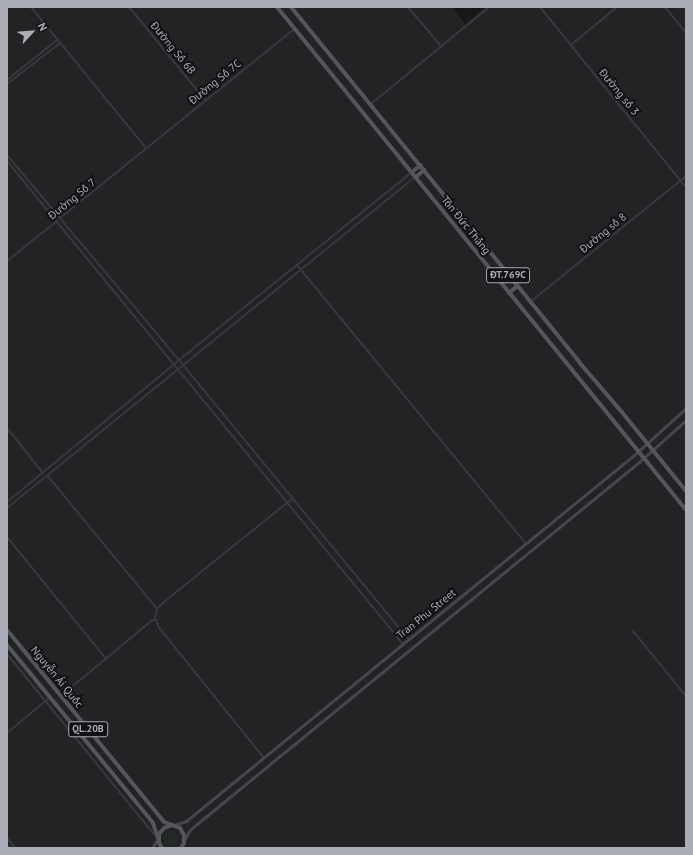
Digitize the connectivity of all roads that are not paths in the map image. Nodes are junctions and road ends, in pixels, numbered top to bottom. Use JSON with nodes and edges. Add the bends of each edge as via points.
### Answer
{"nodes":[{"id":1,"x":129,"y":7,"type":"edge"},
{"id":2,"x":277,"y":7,"type":"edge"},
{"id":3,"x":290,"y":7,"type":"edge"},
{"id":4,"x":408,"y":7,"type":"edge"},
{"id":5,"x":489,"y":7,"type":"edge"},
{"id":6,"x":540,"y":7,"type":"edge"},
{"id":7,"x":617,"y":7,"type":"edge"},
{"id":8,"x":665,"y":7,"type":"edge"},
{"id":9,"x":33,"y":8,"type":"edge"},
{"id":10,"x":302,"y":22,"type":"junction"},
{"id":11,"x":294,"y":28,"type":"junction"},
{"id":12,"x":686,"y":33,"type":"edge"},
{"id":13,"x":57,"y":40,"type":"junction"},
{"id":14,"x":60,"y":43,"type":"junction"},
{"id":15,"x":571,"y":45,"type":"junction"},
{"id":16,"x":441,"y":46,"type":"junction"},
{"id":17,"x":333,"y":59,"type":"junction"},
{"id":18,"x":325,"y":66,"type":"junction"},
{"id":19,"x":7,"y":80,"type":"edge"},
{"id":20,"x":7,"y":84,"type":"edge"},
{"id":21,"x":205,"y":100,"type":"junction"},
{"id":22,"x":370,"y":104,"type":"junction"},
{"id":23,"x":146,"y":148,"type":"junction"},
{"id":24,"x":7,"y":155,"type":"edge"},
{"id":25,"x":7,"y":161,"type":"edge"},
{"id":26,"x":421,"y":165,"type":"junction"},
{"id":27,"x":424,"y":170,"type":"junction"},
{"id":28,"x":412,"y":172,"type":"junction"},
{"id":29,"x":686,"y":176,"type":"edge"},
{"id":30,"x":416,"y":177,"type":"junction"},
{"id":31,"x":681,"y":180,"type":"junction"},
{"id":32,"x":686,"y":187,"type":"edge"},
{"id":33,"x":60,"y":218,"type":"junction"},
{"id":34,"x":57,"y":221,"type":"junction"},
{"id":35,"x":349,"y":223,"type":"junction"},
{"id":36,"x":352,"y":227,"type":"junction"},
{"id":37,"x":7,"y":261,"type":"edge"},
{"id":38,"x":297,"y":265,"type":"junction"},
{"id":39,"x":301,"y":269,"type":"junction"},
{"id":40,"x":517,"y":286,"type":"junction"},
{"id":41,"x":509,"y":293,"type":"junction"},
{"id":42,"x":530,"y":302,"type":"junction"},
{"id":43,"x":236,"y":313,"type":"junction"},
{"id":44,"x":240,"y":318,"type":"junction"},
{"id":45,"x":179,"y":360,"type":"junction"},
{"id":46,"x":579,"y":362,"type":"junction"},
{"id":47,"x":175,"y":364,"type":"junction"},
{"id":48,"x":183,"y":365,"type":"junction"},
{"id":49,"x":178,"y":368,"type":"junction"},
{"id":50,"x":570,"y":369,"type":"junction"},
{"id":51,"x":686,"y":408,"type":"edge"},
{"id":52,"x":686,"y":420,"type":"edge"},
{"id":53,"x":7,"y":428,"type":"edge"},
{"id":54,"x":239,"y":433,"type":"junction"},
{"id":55,"x":235,"y":437,"type":"junction"},
{"id":56,"x":648,"y":443,"type":"junction"},
{"id":57,"x":653,"y":450,"type":"junction"},
{"id":58,"x":638,"y":452,"type":"junction"},
{"id":59,"x":644,"y":458,"type":"junction"},
{"id":60,"x":44,"y":472,"type":"junction"},
{"id":61,"x":47,"y":475,"type":"junction"},
{"id":62,"x":686,"y":491,"type":"edge"},
{"id":63,"x":292,"y":498,"type":"junction"},
{"id":64,"x":7,"y":502,"type":"edge"},
{"id":65,"x":288,"y":502,"type":"junction"},
{"id":66,"x":7,"y":508,"type":"edge"},
{"id":67,"x":686,"y":510,"type":"edge"},
{"id":68,"x":548,"y":525,"type":"junction"},
{"id":69,"x":554,"y":532,"type":"junction"},
{"id":70,"x":7,"y":536,"type":"edge"},
{"id":71,"x":526,"y":544,"type":"junction"},
{"id":72,"x":532,"y":550,"type":"junction"},
{"id":73,"x":352,"y":572,"type":"junction"},
{"id":74,"x":348,"y":576,"type":"junction"},
{"id":75,"x":157,"y":609,"type":"junction"},
{"id":76,"x":155,"y":620,"type":"junction"},
{"id":77,"x":7,"y":630,"type":"edge"},
{"id":78,"x":633,"y":631,"type":"dead end"},
{"id":79,"x":408,"y":640,"type":"junction"},
{"id":80,"x":403,"y":644,"type":"junction"},
{"id":81,"x":7,"y":645,"type":"edge"},
{"id":82,"x":414,"y":646,"type":"junction"},
{"id":83,"x":409,"y":650,"type":"junction"},
{"id":84,"x":7,"y":654,"type":"edge"},
{"id":85,"x":106,"y":659,"type":"junction"},
{"id":86,"x":61,"y":696,"type":"junction"},
{"id":87,"x":686,"y":696,"type":"edge"},
{"id":88,"x":50,"y":697,"type":"junction"},
{"id":89,"x":46,"y":701,"type":"junction"},
{"id":90,"x":7,"y":733,"type":"edge"},
{"id":91,"x":285,"y":740,"type":"junction"},
{"id":92,"x":290,"y":747,"type":"junction"},
{"id":93,"x":264,"y":758,"type":"junction"},
{"id":94,"x":172,"y":825,"type":"junction"},
{"id":95,"x":154,"y":834,"type":"dead end"},
{"id":96,"x":7,"y":838,"type":"edge"},
{"id":97,"x":158,"y":838,"type":"junction"},
{"id":98,"x":185,"y":839,"type":"junction"},
{"id":99,"x":7,"y":844,"type":"edge"},
{"id":100,"x":10,"y":848,"type":"edge"},
{"id":101,"x":15,"y":848,"type":"edge"},
{"id":102,"x":152,"y":848,"type":"edge"},
{"id":103,"x":162,"y":848,"type":"edge"},
{"id":104,"x":180,"y":848,"type":"edge"},
{"id":105,"x":186,"y":848,"type":"edge"}],
"edges":[{"from":1,"to":21,"type":"street","name":"Đường Số 6B"},
{"from":2,"to":11,"type":"main road","name":"Tôn Đức Thắng","number":"ĐT.769C"},
{"from":3,"to":10,"type":"main road","name":"Tôn Đức Thắng","number":"ĐT.769C"},
{"from":4,"to":16,"type":"street"},
{"from":5,"to":16,"type":"street"},
{"from":6,"to":15,"type":"street","name":"Đường số 3"},
{"from":7,"to":15,"type":"street"},
{"from":8,"to":12,"type":"street"},
{"from":9,"to":13,"type":"street"},
{"from":10,"to":11,"type":"main road"},
{"from":10,"to":17,"type":"main road","name":"Tôn Đức Thắng","number":"ĐT.769C"},
{"from":11,"to":18,"type":"main road","name":"Tôn Đức Thắng","number":"ĐT.769C"},
{"from":11,"to":21,"type":"street","name":"Đường Số 7C"},
{"from":13,"to":14,"type":"street"},
{"from":13,"to":19,"type":"street"},
{"from":14,"to":20,"type":"street"},
{"from":14,"to":23,"type":"street"},
{"from":15,"to":31,"type":"street","name":"Đường số 3"},
{"from":16,"to":22,"type":"street"},
{"from":17,"to":18,"type":"main road"},
{"from":17,"to":22,"type":"main road","name":"Tôn Đức Thắng","number":"ĐT.769C"},
{"from":18,"to":28,"type":"main road","name":"Tôn Đức Thắng","number":"ĐT.769C"},
{"from":21,"to":23,"type":"street","name":"Đường Số 7C"},
{"from":22,"to":26,"type":"main road","name":"Tôn Đức Thắng","number":"ĐT.769C"},
{"from":23,"to":33,"type":"street","name":"Đường Số 7"},
{"from":24,"to":33,"type":"street"},
{"from":25,"to":34,"type":"street"},
{"from":26,"to":27,"type":"main road","name":"Tôn Đức Thắng","number":"ĐT.769C"},
{"from":26,"to":28,"type":"main road"},
{"from":27,"to":30,"type":"main road"},
{"from":27,"to":40,"type":"main road","name":"Tôn Đức Thắng","number":"ĐT.769C"},
{"from":28,"to":30,"type":"main road","name":"Tôn Đức Thắng","number":"ĐT.769C"},
{"from":28,"to":35,"type":"street"},
{"from":29,"to":31,"type":"street","name":"Đường số 8"},
{"from":30,"to":36,"type":"street"},
{"from":30,"to":41,"type":"main road","name":"Tôn Đức Thắng","number":"ĐT.769C"},
{"from":31,"to":32,"type":"street","name":"Đường số 3"},
{"from":31,"to":42,"type":"street","name":"Đường số 8"},
{"from":33,"to":34,"type":"street","name":"Đường Số 7"},
{"from":33,"to":45,"type":"street"},
{"from":34,"to":37,"type":"street","name":"Đường Số 7"},
{"from":34,"to":47,"type":"street"},
{"from":35,"to":36,"type":"street"},
{"from":35,"to":38,"type":"street"},
{"from":36,"to":39,"type":"street"},
{"from":38,"to":39,"type":"street"},
{"from":38,"to":43,"type":"street"},
{"from":39,"to":44,"type":"street"},
{"from":39,"to":71,"type":"street"},
{"from":40,"to":41,"type":"main road"},
{"from":40,"to":42,"type":"main road","name":"Tôn Đức Thắng","number":"ĐT.769C"},
{"from":41,"to":50,"type":"main road","name":"Tôn Đức Thắng","number":"ĐT.769C"},
{"from":42,"to":46,"type":"main road","name":"Tôn Đức Thắng","number":"ĐT.769C"},
{"from":43,"to":44,"type":"street"},
{"from":43,"to":45,"type":"street"},
{"from":44,"to":48,"type":"street"},
{"from":45,"to":47,"type":"street"},
{"from":45,"to":48,"type":"street"},
{"from":46,"to":50,"type":"main road"},
{"from":46,"to":56,"type":"main road","name":"Tôn Đức Thắng","number":"ĐT.769C"},
{"from":47,"to":49,"type":"street"},
{"from":47,"to":60,"type":"street"},
{"from":48,"to":49,"type":"street"},
{"from":48,"to":54,"type":"street"},
{"from":49,"to":55,"type":"street"},
{"from":49,"to":61,"type":"street"},
{"from":50,"to":58,"type":"main road","name":"Tôn Đức Thắng","number":"ĐT.769C"},
{"from":51,"to":56,"type":"main road","name":"Tran Phu Street"},
{"from":52,"to":57,"type":"main road","name":"Tran Phu Street"},
{"from":53,"to":60,"type":"street"},
{"from":54,"to":55,"type":"street"},
{"from":54,"to":63,"type":"street"},
{"from":55,"to":65,"type":"street"},
{"from":56,"to":57,"type":"main road","name":"Tôn Đức Thắng","number":"ĐT.769C"},
{"from":56,"to":58,"type":"main road","name":"Tran Phu Street"},
{"from":57,"to":59,"type":"main road","name":"Tran Phu Street"},
{"from":57,"to":62,"type":"main road","name":"Tôn Đức Thắng","number":"ĐT.769C"},
{"from":58,"to":59,"type":"main road","name":"Tôn Đức Thắng","number":"ĐT.769C"},
{"from":58,"to":68,"type":"main road","name":"Tran Phu Street"},
{"from":59,"to":67,"type":"main road","name":"Tôn Đức Thắng","number":"ĐT.769C"},
{"from":59,"to":69,"type":"main road","name":"Tran Phu Street"},
{"from":60,"to":61,"type":"street"},
{"from":60,"to":64,"type":"street"},
{"from":61,"to":66,"type":"street"},
{"from":61,"to":75,"type":"street"},
{"from":63,"to":65,"type":"street"},
{"from":63,"to":73,"type":"street"},
{"from":65,"to":74,"type":"street"},
{"from":65,"to":75,"type":"street"},
{"from":68,"to":69,"type":"main road"},
{"from":68,"to":71,"type":"main road","name":"Tran Phu Street"},
{"from":69,"to":72,"type":"main road","name":"Tran Phu Street"},
{"from":70,"to":85,"type":"street"},
{"from":71,"to":72,"type":"main road"},
{"from":71,"to":79,"type":"main road","name":"Tran Phu Street"},
{"from":72,"to":82,"type":"main road","name":"Tran Phu Street"},
{"from":73,"to":74,"type":"street"},
{"from":73,"to":79,"type":"street"},
{"from":74,"to":80,"type":"street"},
{"from":75,"to":76,"type":"street"},
{"from":76,"to":85,"type":"street"},
{"from":76,"to":93,"type":"street"},
{"from":77,"to":86,"type":"main road","name":"Nguyễn Ái Quốc","number":"QL.20B"},
{"from":78,"to":87,"type":"street"},
{"from":79,"to":80,"type":"main road","name":"Tran Phu Street"},
{"from":79,"to":82,"type":"main road"},
{"from":80,"to":83,"type":"main road"},
{"from":80,"to":91,"type":"main road","name":"Tran Phu Street"},
{"from":81,"to":88,"type":"main road","name":"Nguyễn Ái Quốc","number":"QL.20B"},
{"from":82,"to":83,"type":"main road","name":"Tran Phu Street"},
{"from":83,"to":92,"type":"main road","name":"Tran Phu Street"},
{"from":84,"to":89,"type":"street"},
{"from":85,"to":86,"type":"street"},
{"from":86,"to":94,"type":"main road","name":"Nguyễn Ái Quốc","number":"QL.20B","via":[[160,817]]},
{"from":88,"to":89,"type":"street"},
{"from":88,"to":97,"type":"main road","name":"Nguyễn Ái Quốc","number":"QL.20B","via":[[153,824]]},
{"from":89,"to":90,"type":"street"},
{"from":89,"to":95,"type":"street"},
{"from":91,"to":92,"type":"main road"},
{"from":91,"to":93,"type":"main road","name":"Tran Phu Street"},
{"from":92,"to":98,"type":"main road","name":"Tran Phu Street","via":[[198,823]]},
{"from":93,"to":94,"type":"main road","name":"Tran Phu Street","via":[[186,821]]},
{"from":94,"to":97,"type":"main road","via":[[161,830]]},
{"from":94,"to":98,"type":"main road","name":"Nguyễn Ái Quốc","via":[[180,828]]},
{"from":96,"to":101,"type":"street"},
{"from":97,"to":102,"type":"main road"},
{"from":97,"to":103,"type":"main road","name":"Nguyễn Ái Quốc"},
{"from":98,"to":104,"type":"main road"},
{"from":98,"to":105,"type":"main road"},
{"from":99,"to":100,"type":"street"}]}
